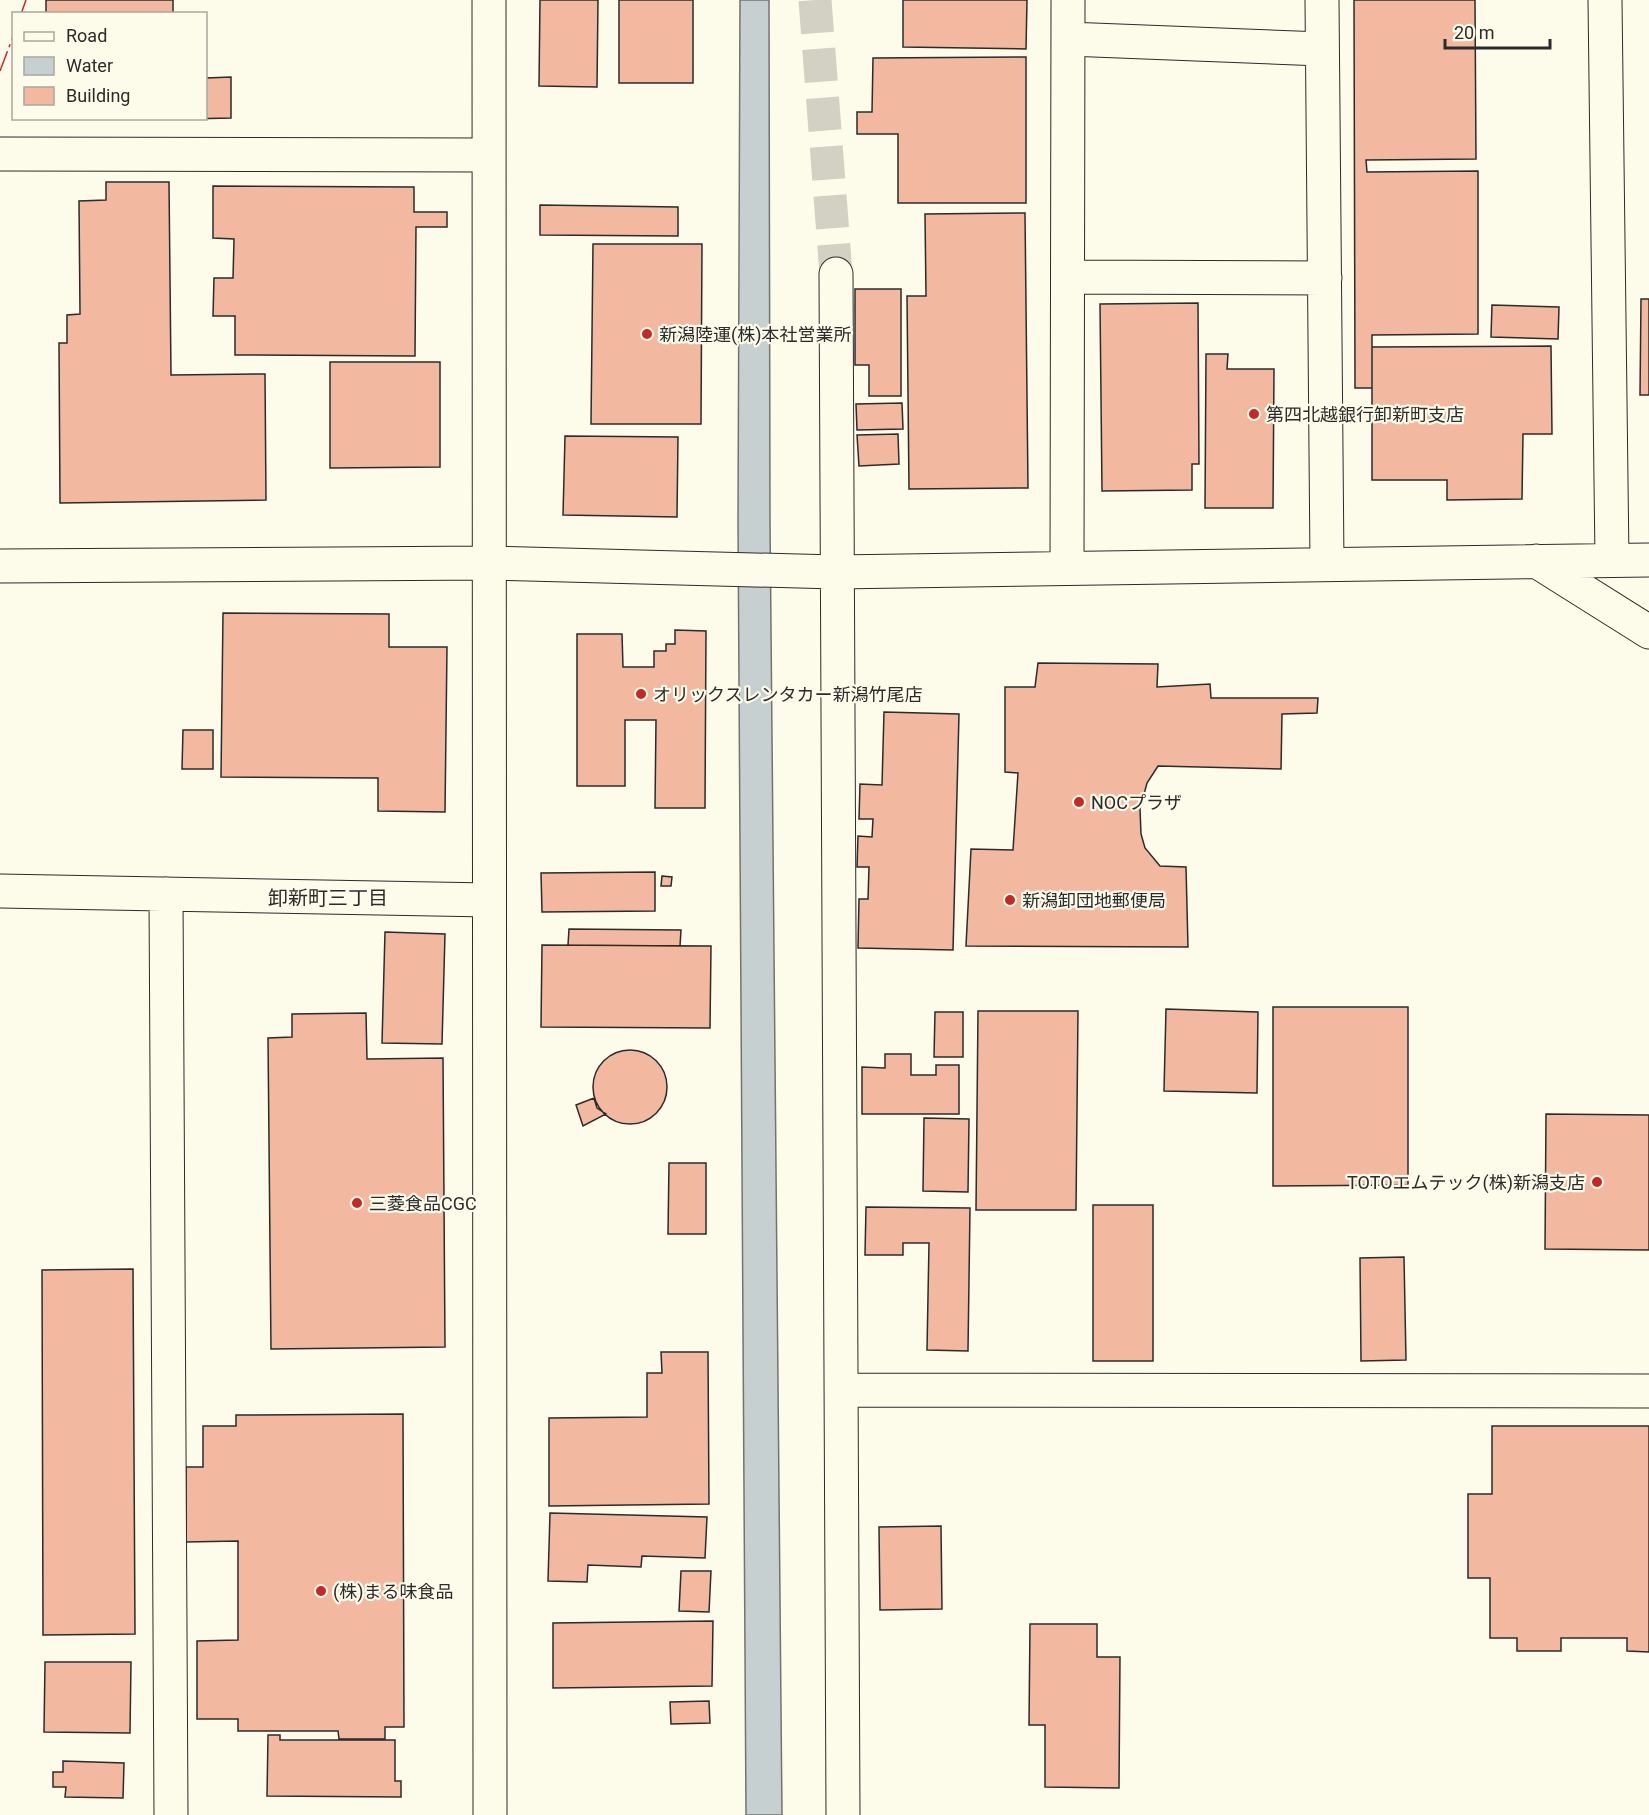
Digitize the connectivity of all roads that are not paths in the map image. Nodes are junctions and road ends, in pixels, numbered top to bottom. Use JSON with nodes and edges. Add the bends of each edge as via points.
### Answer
{"nodes":[{"id":1,"x":489,"y":0,"type":"edge"},
{"id":2,"x":1068,"y":0,"type":"edge"},
{"id":3,"x":1322,"y":0,"type":"edge"},
{"id":4,"x":1605,"y":0,"type":"edge"},
{"id":5,"x":1068,"y":39,"type":"junction"},
{"id":6,"x":1322,"y":49,"type":"junction"},
{"id":7,"x":0,"y":154,"type":"edge"},
{"id":8,"x":488,"y":154,"type":"junction"},
{"id":9,"x":836,"y":274,"type":"tunnel mouth"},
{"id":10,"x":1068,"y":277,"type":"junction"},
{"id":11,"x":1324,"y":278,"type":"junction"},
{"id":12,"x":1612,"y":560,"type":"junction"},
{"id":13,"x":1649,"y":560,"type":"edge"},
{"id":14,"x":1536,"y":561,"type":"junction"},
{"id":15,"x":489,"y":563,"type":"junction"},
{"id":16,"x":1327,"y":564,"type":"junction"},
{"id":17,"x":0,"y":566,"type":"edge"},
{"id":18,"x":1067,"y":568,"type":"junction"},
{"id":19,"x":836,"y":572,"type":"junction"},
{"id":20,"x":1649,"y":632,"type":"edge"},
{"id":21,"x":0,"y":891,"type":"edge"},
{"id":22,"x":166,"y":894,"type":"junction"},
{"id":23,"x":489,"y":900,"type":"junction"},
{"id":24,"x":843,"y":1390,"type":"junction"},
{"id":25,"x":1649,"y":1391,"type":"edge"},
{"id":26,"x":171,"y":1815,"type":"edge"},
{"id":27,"x":490,"y":1815,"type":"edge"},
{"id":28,"x":843,"y":1815,"type":"edge"}],
"edges":[{"from":1,"to":8,"type":"street"},
{"from":2,"to":5,"type":"street"},
{"from":3,"to":6,"type":"street"},
{"from":4,"to":12,"type":"street"},
{"from":5,"to":6,"type":"street"},
{"from":5,"to":10,"type":"street"},
{"from":6,"to":11,"type":"street"},
{"from":7,"to":8,"type":"street"},
{"from":8,"to":15,"type":"street"},
{"from":9,"to":19,"type":"street"},
{"from":10,"to":11,"type":"street"},
{"from":10,"to":18,"type":"street"},
{"from":11,"to":16,"type":"street"},
{"from":12,"to":13,"type":"street"},
{"from":12,"to":14,"type":"street"},
{"from":14,"to":16,"type":"street"},
{"from":14,"to":20,"type":"street"},
{"from":15,"to":17,"type":"street"},
{"from":15,"to":19,"type":"street"},
{"from":15,"to":23,"type":"street"},
{"from":16,"to":18,"type":"street"},
{"from":18,"to":19,"type":"street"},
{"from":19,"to":24,"type":"street"},
{"from":21,"to":22,"type":"street"},
{"from":22,"to":23,"type":"street"},
{"from":22,"to":26,"type":"street"},
{"from":23,"to":27,"type":"street"},
{"from":24,"to":25,"type":"street"},
{"from":24,"to":28,"type":"street"}]}
